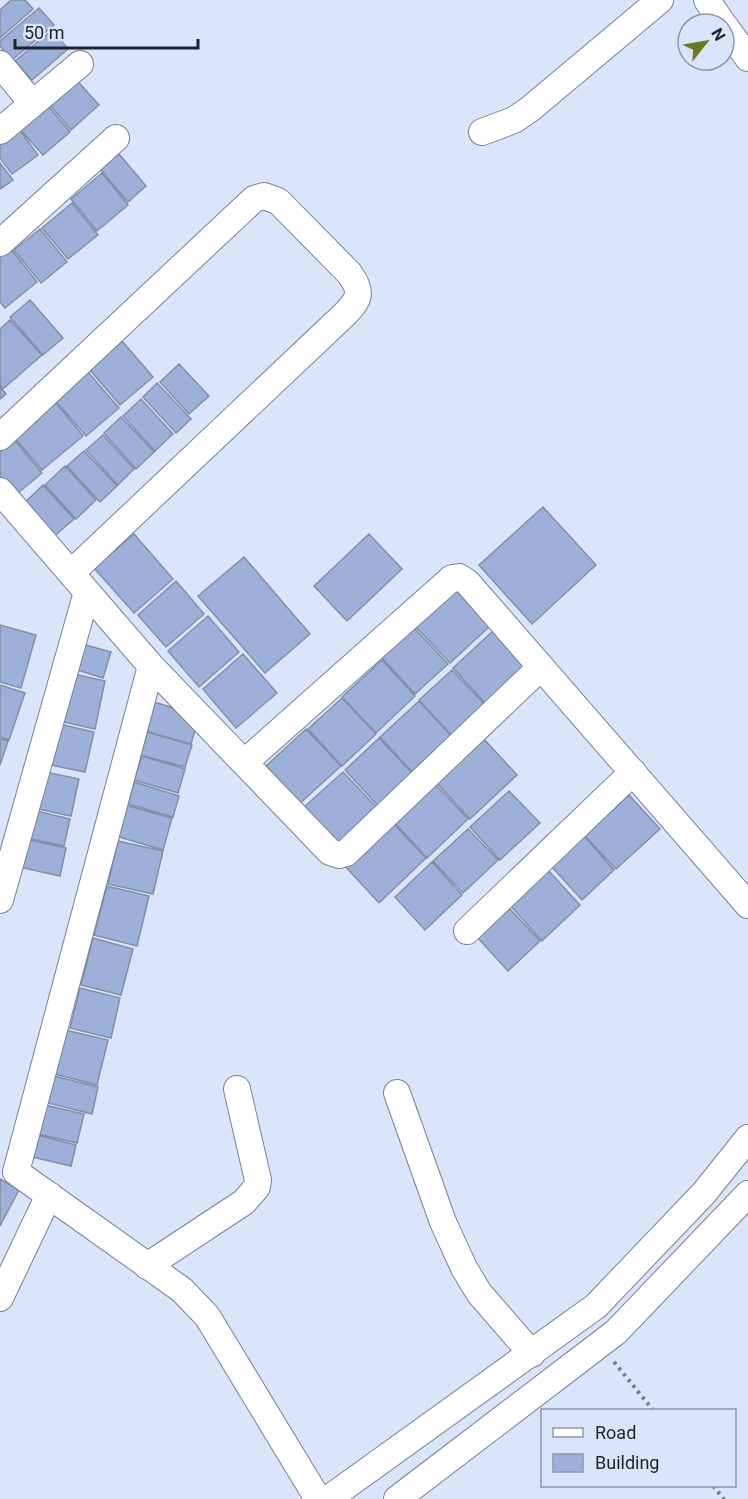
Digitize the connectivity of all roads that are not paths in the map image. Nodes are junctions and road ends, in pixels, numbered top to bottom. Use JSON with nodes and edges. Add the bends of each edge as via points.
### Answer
{"nodes":[{"id":1,"x":660,"y":0,"type":"edge"},
{"id":2,"x":707,"y":0,"type":"edge"},
{"id":3,"x":717,"y":12,"type":"edge"},
{"id":4,"x":0,"y":64,"type":"edge"},
{"id":5,"x":80,"y":64,"type":"dead end"},
{"id":6,"x":32,"y":103,"type":"junction"},
{"id":7,"x":0,"y":131,"type":"edge"},
{"id":8,"x":482,"y":132,"type":"dead end"},
{"id":9,"x":116,"y":138,"type":"dead end"},
{"id":10,"x":0,"y":243,"type":"edge"},
{"id":11,"x":0,"y":437,"type":"edge"},
{"id":12,"x":0,"y":491,"type":"edge"},
{"id":13,"x":79,"y":582,"type":"junction"},
{"id":14,"x":152,"y":666,"type":"junction"},
{"id":15,"x":541,"y":668,"type":"junction"},
{"id":16,"x":245,"y":762,"type":"junction"},
{"id":17,"x":633,"y":772,"type":"junction"},
{"id":18,"x":0,"y":900,"type":"edge"},
{"id":19,"x":748,"y":905,"type":"edge"},
{"id":20,"x":467,"y":931,"type":"dead end"},
{"id":21,"x":237,"y":1089,"type":"dead end"},
{"id":22,"x":397,"y":1093,"type":"dead end"},
{"id":23,"x":748,"y":1138,"type":"edge"},
{"id":24,"x":729,"y":1162,"type":"junction"},
{"id":25,"x":8,"y":1168,"type":"edge"},
{"id":26,"x":748,"y":1178,"type":"edge"},
{"id":27,"x":748,"y":1194,"type":"edge"},
{"id":28,"x":49,"y":1195,"type":"junction"},
{"id":29,"x":147,"y":1266,"type":"junction"},
{"id":30,"x":0,"y":1298,"type":"edge"},
{"id":31,"x":532,"y":1353,"type":"junction"},
{"id":32,"x":318,"y":1499,"type":"edge"},
{"id":33,"x":328,"y":1499,"type":"edge"},
{"id":34,"x":398,"y":1499,"type":"edge"}],
"edges":[{"from":1,"to":8,"type":"street","via":[[530,109],[514,120]]},
{"from":2,"to":3,"type":"street"},
{"from":4,"to":6,"type":"street"},
{"from":5,"to":6,"type":"street"},
{"from":6,"to":7,"type":"street"},
{"from":9,"to":10,"type":"street"},
{"from":11,"to":13,"type":"street","via":[[254,199],[264,196],[278,201],[357,285],[359,295],[354,305]]},
{"from":12,"to":13,"type":"street"},
{"from":13,"to":14,"type":"street"},
{"from":13,"to":18,"type":"street"},
{"from":14,"to":16,"type":"street"},
{"from":14,"to":25,"type":"street"},
{"from":15,"to":16,"type":"street","via":[[467,582],[452,578]]},
{"from":15,"to":16,"type":"street","via":[[346,853],[330,852]]},
{"from":15,"to":17,"type":"street"},
{"from":17,"to":19,"type":"street"},
{"from":17,"to":20,"type":"street"},
{"from":21,"to":29,"type":"street","via":[[257,1187],[244,1202]]},
{"from":22,"to":31,"type":"street","via":[[464,1268],[479,1293]]},
{"from":23,"to":24,"type":"street"},
{"from":24,"to":26,"type":"street"},
{"from":24,"to":31,"type":"street","via":[[596,1306]]},
{"from":25,"to":28,"type":"street"},
{"from":27,"to":34,"type":"street","via":[[601,1345]]},
{"from":28,"to":29,"type":"street"},
{"from":28,"to":30,"type":"street"},
{"from":29,"to":32,"type":"street","via":[[182,1290],[207,1316]]},
{"from":31,"to":33,"type":"street"}]}
